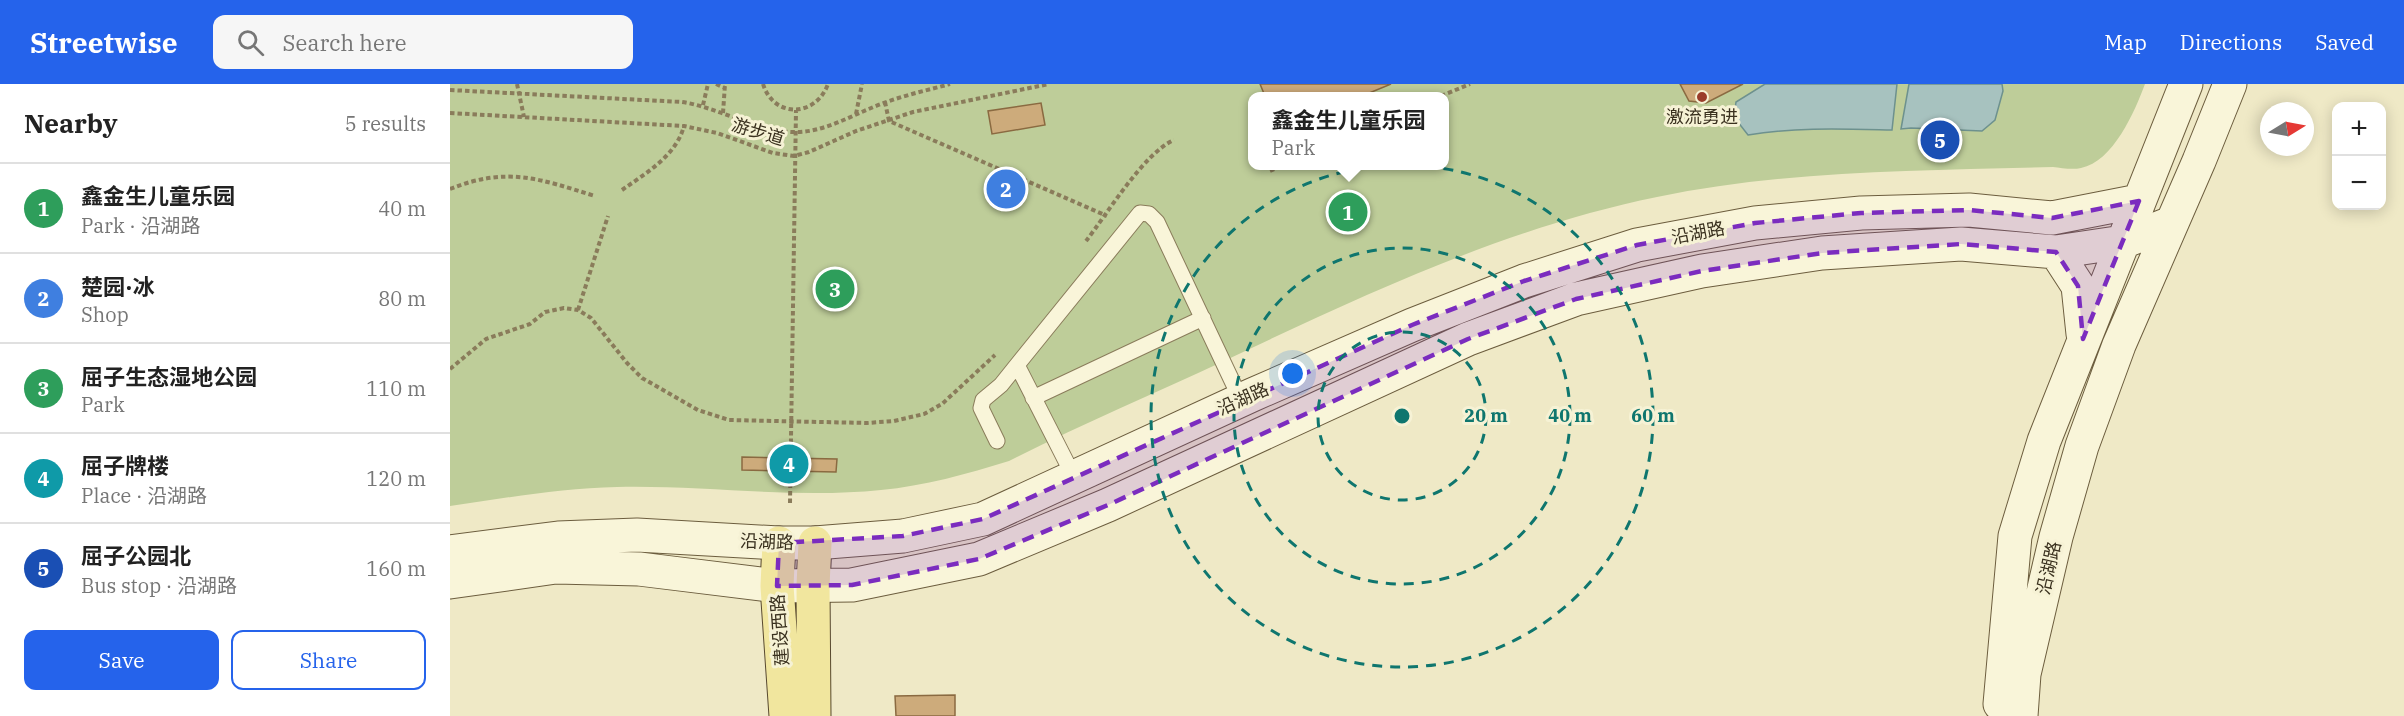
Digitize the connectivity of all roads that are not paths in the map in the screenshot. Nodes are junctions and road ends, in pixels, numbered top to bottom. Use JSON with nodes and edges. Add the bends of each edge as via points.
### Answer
{"nodes":[{"id":1,"x":2186,"y":84,"type":"edge"},
{"id":2,"x":2230,"y":84,"type":"edge"},
{"id":3,"x":2139,"y":201,"type":"junction"},
{"id":4,"x":2171,"y":224,"type":"junction"},
{"id":5,"x":2123,"y":242,"type":"junction"},
{"id":6,"x":2056,"y":252,"type":"junction"},
{"id":7,"x":1203,"y":318,"type":"junction"},
{"id":8,"x":2083,"y":339,"type":"junction"},
{"id":9,"x":1017,"y":365,"type":"junction"},
{"id":10,"x":1033,"y":398,"type":"junction"},
{"id":11,"x":1241,"y":400,"type":"junction"},
{"id":12,"x":996,"y":441,"type":"dead end"},
{"id":13,"x":1074,"y":477,"type":"junction"},
{"id":14,"x":778,"y":543,"type":"junction"},
{"id":15,"x":815,"y":543,"type":"junction"},
{"id":16,"x":450,"y":552,"type":"edge"},
{"id":17,"x":450,"y":582,"type":"edge"},
{"id":18,"x":777,"y":586,"type":"junction"},
{"id":19,"x":813,"y":586,"type":"junction"},
{"id":20,"x":786,"y":716,"type":"edge"},
{"id":21,"x":814,"y":716,"type":"edge"},
{"id":22,"x":1999,"y":716,"type":"edge"},
{"id":23,"x":2021,"y":716,"type":"edge"}],
"edges":[{"from":1,"to":3,"type":"main road","name":"沿湖路"},
{"from":2,"to":4,"type":"main road","name":"沿湖路"},
{"from":3,"to":5,"type":"main road","name":"沿湖路"},
{"from":3,"to":11,"type":"main road","name":"沿湖路","via":[[2052,218],[1969,210],[1826,216],[1755,223],[1637,245],[1524,281]]},
{"from":4,"to":5,"type":"main road","name":"沿湖路"},
{"from":4,"to":23,"type":"main road","name":"沿湖路","via":[[2119,345],[2082,446],[2027,662]]},
{"from":5,"to":6,"type":"main road","name":"沿湖路"},
{"from":5,"to":8,"type":"main road","name":"沿湖路"},
{"from":6,"to":8,"type":"main road","name":"沿湖路","via":[[2078,286]]},
{"from":6,"to":19,"type":"main road","name":"沿湖路","via":[[1961,244],[1822,253],[1702,270],[1576,299],[1468,339],[1108,505],[979,559],[852,585]]},
{"from":7,"to":9,"type":"lane","via":[[1157,222],[1149,214],[1140,213]]},
{"from":7,"to":10,"type":"lane"},
{"from":7,"to":11,"type":"lane"},
{"from":8,"to":22,"type":"main road","name":"沿湖路","via":[[2044,441],[2015,536]]},
{"from":9,"to":10,"type":"lane"},
{"from":9,"to":12,"type":"lane","via":[[983,400],[981,408]]},
{"from":10,"to":13,"type":"lane"},
{"from":11,"to":13,"type":"main road","name":"沿湖路"},
{"from":13,"to":15,"type":"main road","name":"沿湖路","via":[[983,519],[903,536]]},
{"from":14,"to":15,"type":"main road","name":"沿湖路"},
{"from":14,"to":16,"type":"main road","name":"沿湖路","via":[[637,535],[558,538]]},
{"from":14,"to":18,"type":"main road","name":"建设西路"},
{"from":15,"to":19,"type":"main road","name":"建设西路"},
{"from":17,"to":18,"type":"main road","name":"沿湖路","via":[[556,567],[639,569]]},
{"from":18,"to":19,"type":"main road","name":"沿湖路"},
{"from":18,"to":20,"type":"main road","name":"建设西路"},
{"from":19,"to":21,"type":"main road","name":"建设西路"}]}
